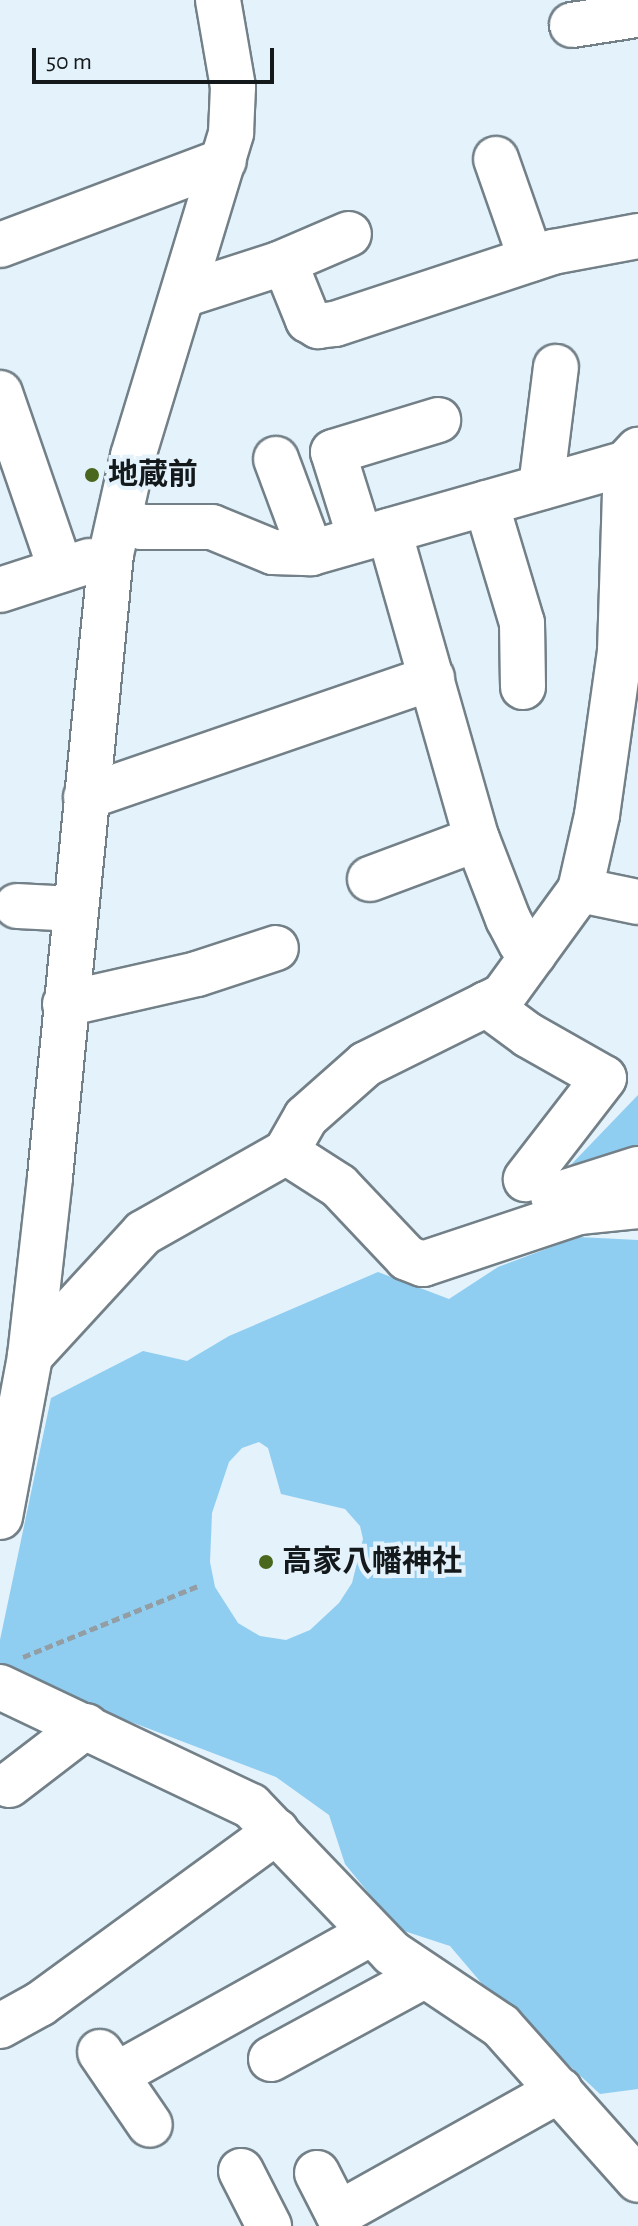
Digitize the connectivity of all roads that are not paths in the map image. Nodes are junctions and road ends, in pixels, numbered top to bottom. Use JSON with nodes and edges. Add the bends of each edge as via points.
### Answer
{"nodes":[{"id":1,"x":218,"y":0,"type":"edge"},
{"id":2,"x":496,"y":159,"type":"dead end"},
{"id":3,"x":224,"y":161,"type":"junction"},
{"id":4,"x":349,"y":234,"type":"dead end"},
{"id":5,"x":638,"y":236,"type":"edge"},
{"id":6,"x":0,"y":245,"type":"edge"},
{"id":7,"x":531,"y":259,"type":"junction"},
{"id":8,"x":279,"y":264,"type":"junction"},
{"id":9,"x":183,"y":295,"type":"junction"},
{"id":10,"x":556,"y":367,"type":"dead end"},
{"id":11,"x":0,"y":393,"type":"edge"},
{"id":12,"x":438,"y":420,"type":"dead end"},
{"id":13,"x":276,"y":459,"type":"dead end"},
{"id":14,"x":634,"y":460,"type":"edge"},
{"id":15,"x":541,"y":487,"type":"junction"},
{"id":16,"x":486,"y":503,"type":"junction"},
{"id":17,"x":375,"y":535,"type":"junction"},
{"id":18,"x":116,"y":536,"type":"junction"},
{"id":19,"x":311,"y":553,"type":"junction"},
{"id":20,"x":61,"y":570,"type":"junction"},
{"id":21,"x":0,"y":590,"type":"edge"},
{"id":22,"x":432,"y":678,"type":"junction"},
{"id":23,"x":523,"y":687,"type":"dead end"},
{"id":24,"x":86,"y":797,"type":"junction"},
{"id":25,"x":477,"y":839,"type":"junction"},
{"id":26,"x":370,"y":879,"type":"dead end"},
{"id":27,"x":580,"y":890,"type":"junction"},
{"id":28,"x":638,"y":902,"type":"edge"},
{"id":29,"x":17,"y":906,"type":"dead end"},
{"id":30,"x":74,"y":909,"type":"junction"},
{"id":31,"x":276,"y":948,"type":"dead end"},
{"id":32,"x":534,"y":954,"type":"junction"},
{"id":33,"x":65,"y":1004,"type":"junction"},
{"id":34,"x":486,"y":1004,"type":"junction"},
{"id":35,"x":286,"y":1152,"type":"junction"},
{"id":36,"x":638,"y":1169,"type":"edge"},
{"id":37,"x":526,"y":1179,"type":"dead end"},
{"id":38,"x":638,"y":1206,"type":"edge"},
{"id":39,"x":517,"y":1231,"type":"junction"},
{"id":40,"x":30,"y":1356,"type":"junction"},
{"id":41,"x":0,"y":1517,"type":"edge"},
{"id":42,"x":7,"y":1674,"type":"edge"},
{"id":43,"x":86,"y":1726,"type":"junction"},
{"id":44,"x":9,"y":1785,"type":"dead end"},
{"id":45,"x":277,"y":1831,"type":"junction"},
{"id":46,"x":371,"y":1933,"type":"junction"},
{"id":47,"x":424,"y":1976,"type":"junction"},
{"id":48,"x":0,"y":2026,"type":"edge"},
{"id":49,"x":271,"y":2059,"type":"dead end"},
{"id":50,"x":560,"y":2090,"type":"junction"},
{"id":51,"x":150,"y":2125,"type":"dead end"},
{"id":52,"x":241,"y":2171,"type":"dead end"},
{"id":53,"x":317,"y":2173,"type":"dead end"},
{"id":54,"x":638,"y":2180,"type":"edge"},
{"id":55,"x":269,"y":2226,"type":"edge"}],
"edges":[{"from":1,"to":3,"type":"street","via":[[233,87]]},
{"from":2,"to":7,"type":"street"},
{"from":3,"to":6,"type":"street"},
{"from":3,"to":9,"type":"street"},
{"from":4,"to":8,"type":"street"},
{"from":5,"to":7,"type":"street","via":[[605,238]]},
{"from":7,"to":8,"type":"street","via":[[318,326],[308,320],[289,273]]},
{"from":8,"to":9,"type":"street"},
{"from":9,"to":18,"type":"street","via":[[133,456]]},
{"from":10,"to":15,"type":"street"},
{"from":11,"to":20,"type":"street"},
{"from":12,"to":17,"type":"street","via":[[333,452]]},
{"from":13,"to":19,"type":"street"},
{"from":14,"to":15,"type":"street"},
{"from":14,"to":27,"type":"street","via":[[620,651],[597,815]]},
{"from":15,"to":16,"type":"street"},
{"from":16,"to":17,"type":"street"},
{"from":16,"to":23,"type":"street","via":[[522,623]]},
{"from":17,"to":19,"type":"street"},
{"from":17,"to":22,"type":"street"},
{"from":18,"to":19,"type":"street","via":[[141,527],[212,527],[273,552]]},
{"from":18,"to":20,"type":"street"},
{"from":18,"to":24,"type":"street"},
{"from":20,"to":21,"type":"street"},
{"from":22,"to":24,"type":"street"},
{"from":22,"to":25,"type":"street"},
{"from":24,"to":30,"type":"street"},
{"from":25,"to":26,"type":"street"},
{"from":25,"to":32,"type":"street","via":[[508,919]]},
{"from":27,"to":28,"type":"street"},
{"from":27,"to":32,"type":"street"},
{"from":29,"to":30,"type":"street"},
{"from":30,"to":33,"type":"street"},
{"from":31,"to":33,"type":"street","via":[[197,974]]},
{"from":32,"to":34,"type":"street","via":[[515,984]]},
{"from":33,"to":40,"type":"street"},
{"from":34,"to":35,"type":"street","via":[[366,1064],[324,1097]]},
{"from":34,"to":37,"type":"street","via":[[604,1078]]},
{"from":35,"to":39,"type":"street","via":[[356,1200],[385,1237],[415,1261],[442,1260]]},
{"from":35,"to":40,"type":"street","via":[[143,1233]]},
{"from":36,"to":39,"type":"street","via":[[557,1194],[537,1205]]},
{"from":38,"to":39,"type":"street","via":[[579,1212]]},
{"from":40,"to":41,"type":"street"},
{"from":42,"to":43,"type":"street"},
{"from":43,"to":44,"type":"street"},
{"from":43,"to":45,"type":"street","via":[[224,1790]]},
{"from":45,"to":46,"type":"street"},
{"from":45,"to":48,"type":"street","via":[[40,2004]]},
{"from":46,"to":47,"type":"street"},
{"from":46,"to":51,"type":"street","via":[[108,2063]]},
{"from":47,"to":49,"type":"street"},
{"from":47,"to":50,"type":"street","via":[[501,2026]]},
{"from":50,"to":53,"type":"street","via":[[338,2214]]},
{"from":50,"to":54,"type":"street"},
{"from":52,"to":55,"type":"street"}]}
